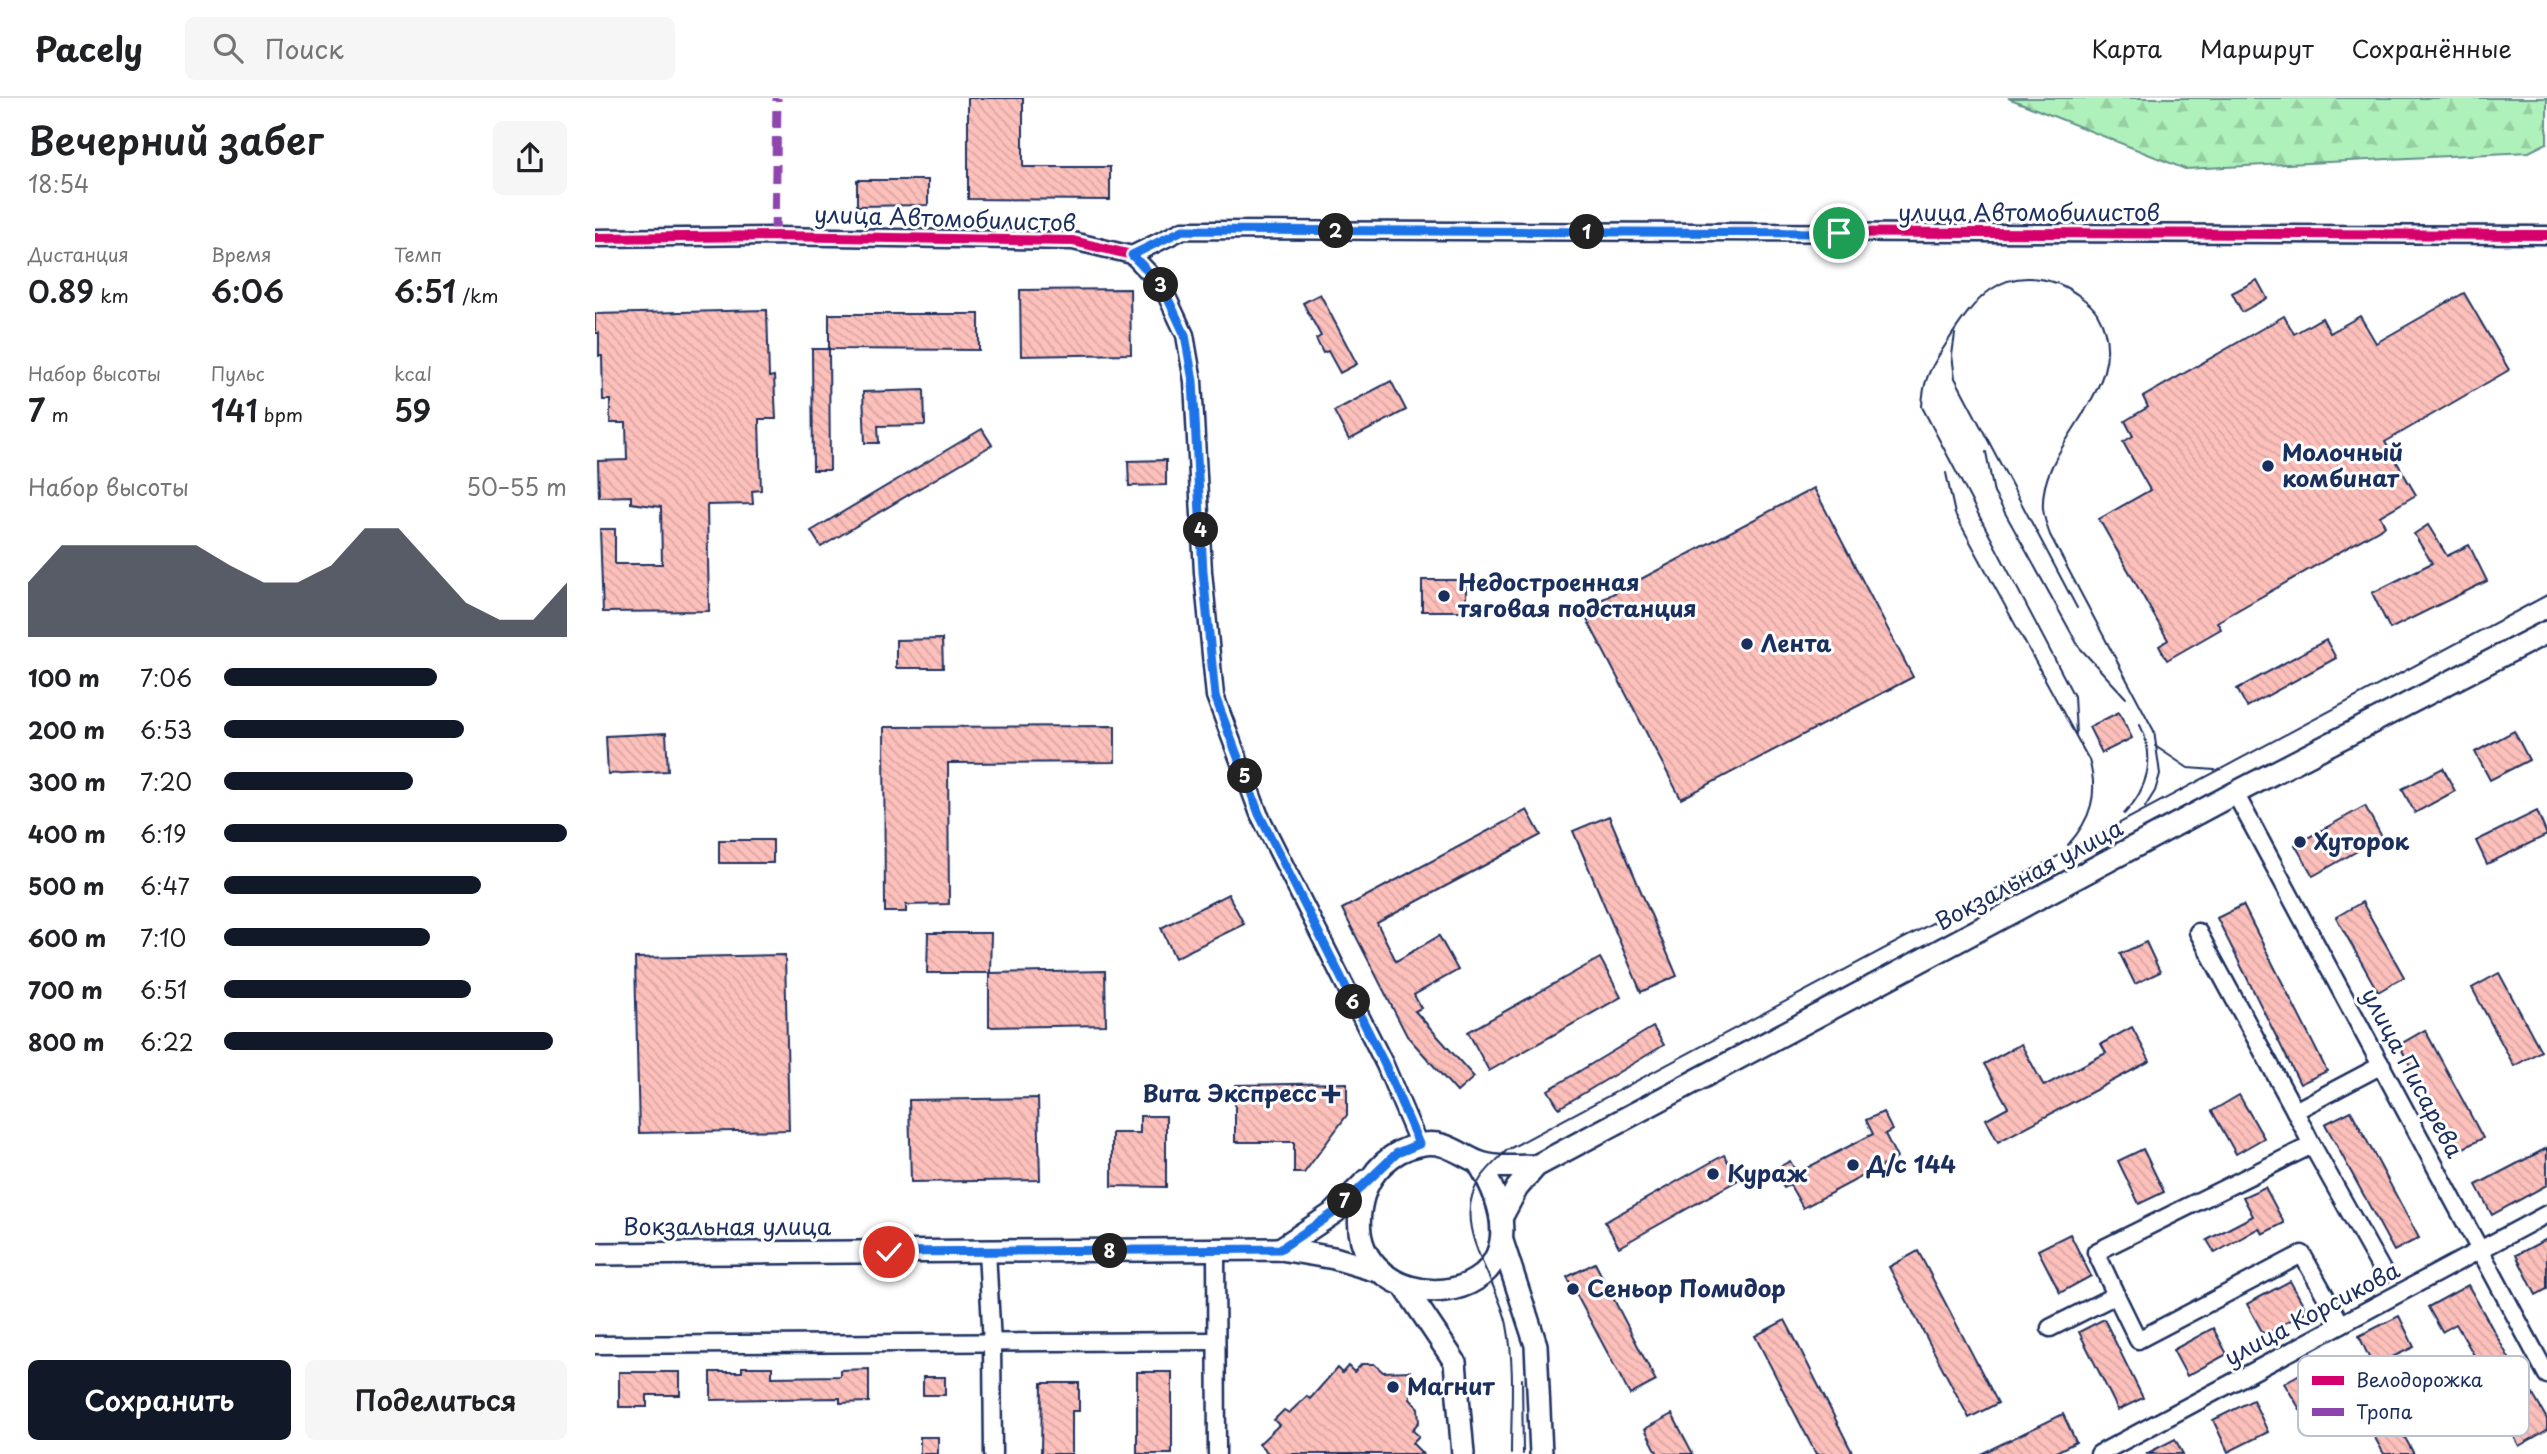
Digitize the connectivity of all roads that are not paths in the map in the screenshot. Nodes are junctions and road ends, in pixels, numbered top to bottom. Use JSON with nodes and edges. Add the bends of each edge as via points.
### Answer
{"nodes":[{"id":1,"x":2547,"y":235,"type":"edge"},
{"id":2,"x":595,"y":239,"type":"edge"},
{"id":3,"x":1132,"y":255,"type":"junction"},
{"id":4,"x":2547,"y":632,"type":"edge"},
{"id":5,"x":2235,"y":793,"type":"junction"},
{"id":6,"x":2198,"y":932,"type":"dead end"},
{"id":7,"x":2382,"y":1065,"type":"junction"},
{"id":8,"x":2295,"y":1111,"type":"junction"},
{"id":9,"x":1419,"y":1144,"type":"junction"},
{"id":10,"x":2312,"y":1144,"type":"junction"},
{"id":11,"x":1478,"y":1162,"type":"junction"},
{"id":12,"x":1536,"y":1166,"type":"junction"},
{"id":13,"x":1379,"y":1168,"type":"junction"},
{"id":14,"x":2547,"y":1214,"type":"edge"},
{"id":15,"x":1501,"y":1218,"type":"junction"},
{"id":16,"x":1502,"y":1241,"type":"junction"},
{"id":17,"x":1280,"y":1249,"type":"junction"},
{"id":18,"x":2481,"y":1250,"type":"junction"},
{"id":19,"x":987,"y":1251,"type":"junction"},
{"id":20,"x":1216,"y":1251,"type":"junction"},
{"id":21,"x":595,"y":1254,"type":"edge"},
{"id":22,"x":1384,"y":1273,"type":"junction"},
{"id":23,"x":2384,"y":1273,"type":"dead end"},
{"id":24,"x":1404,"y":1286,"type":"junction"},
{"id":25,"x":2116,"y":1295,"type":"junction"},
{"id":26,"x":2341,"y":1324,"type":"junction"},
{"id":27,"x":2050,"y":1328,"type":"dead end"},
{"id":28,"x":1216,"y":1341,"type":"junction"},
{"id":29,"x":992,"y":1344,"type":"junction"},
{"id":30,"x":595,"y":1345,"type":"edge"},
{"id":31,"x":2547,"y":1375,"type":"edge"},
{"id":32,"x":993,"y":1454,"type":"edge"},
{"id":33,"x":1217,"y":1454,"type":"edge"},
{"id":34,"x":1462,"y":1454,"type":"edge"},
{"id":35,"x":1541,"y":1454,"type":"edge"},
{"id":36,"x":2099,"y":1454,"type":"edge"}],
"edges":[{"from":1,"to":3,"type":"street","name":"улица Автомобилистов","via":[[1183,230]]},
{"from":2,"to":3,"type":"street","name":"улица Автомобилистов","via":[[775,236],[1073,241]]},
{"from":3,"to":9,"type":"street","via":[[1162,286],[1185,335],[1193,381],[1215,696],[1259,814],[1385,1065]]},
{"from":4,"to":5,"type":"main road","name":"Вокзальная улица"},
{"from":5,"to":7,"type":"street","name":"улица Писарева"},
{"from":5,"to":12,"type":"main road","name":"Вокзальная улица"},
{"from":6,"to":8,"type":"street"},
{"from":7,"to":8,"type":"street"},
{"from":7,"to":18,"type":"street","name":"улица Писарева"},
{"from":8,"to":10,"type":"street"},
{"from":9,"to":11,"type":"main road","via":[[1443,1143]]},
{"from":9,"to":13,"type":"main road","via":[[1397,1153]]},
{"from":10,"to":23,"type":"street"},
{"from":10,"to":25,"type":"street","via":[[2095,1252]]},
{"from":11,"to":12,"type":"main road"},
{"from":11,"to":15,"type":"main road","via":[[1490,1181]]},
{"from":12,"to":15,"type":"main road","name":"Вокзальная улица"},
{"from":13,"to":17,"type":"main road","via":[[1335,1212]]},
{"from":13,"to":22,"type":"main road","via":[[1363,1198],[1361,1233],[1369,1255]]},
{"from":14,"to":18,"type":"street","name":"улица Корсикова"},
{"from":15,"to":16,"type":"main road"},
{"from":16,"to":24,"type":"main road","via":[[1489,1268],[1471,1283],[1438,1292]]},
{"from":16,"to":35,"type":"main road","via":[[1536,1345]]},
{"from":17,"to":20,"type":"main road","name":"Вокзальная улица"},
{"from":17,"to":22,"type":"main road","name":"Вокзальная улица"},
{"from":18,"to":26,"type":"street","name":"улица Корсикова"},
{"from":18,"to":31,"type":"street","name":"улица Писарева"},
{"from":19,"to":20,"type":"main road","name":"Вокзальная улица"},
{"from":19,"to":21,"type":"main road","name":"Вокзальная улица"},
{"from":19,"to":29,"type":"street"},
{"from":20,"to":28,"type":"street"},
{"from":22,"to":24,"type":"main road"},
{"from":24,"to":34,"type":"main road","via":[[1455,1362]]},
{"from":25,"to":26,"type":"street","via":[[2139,1340],[2302,1254]]},
{"from":25,"to":27,"type":"street"},
{"from":26,"to":36,"type":"street","name":"улица Корсикова"},
{"from":28,"to":29,"type":"street"},
{"from":28,"to":33,"type":"street"},
{"from":29,"to":30,"type":"street"},
{"from":29,"to":32,"type":"street"}]}
